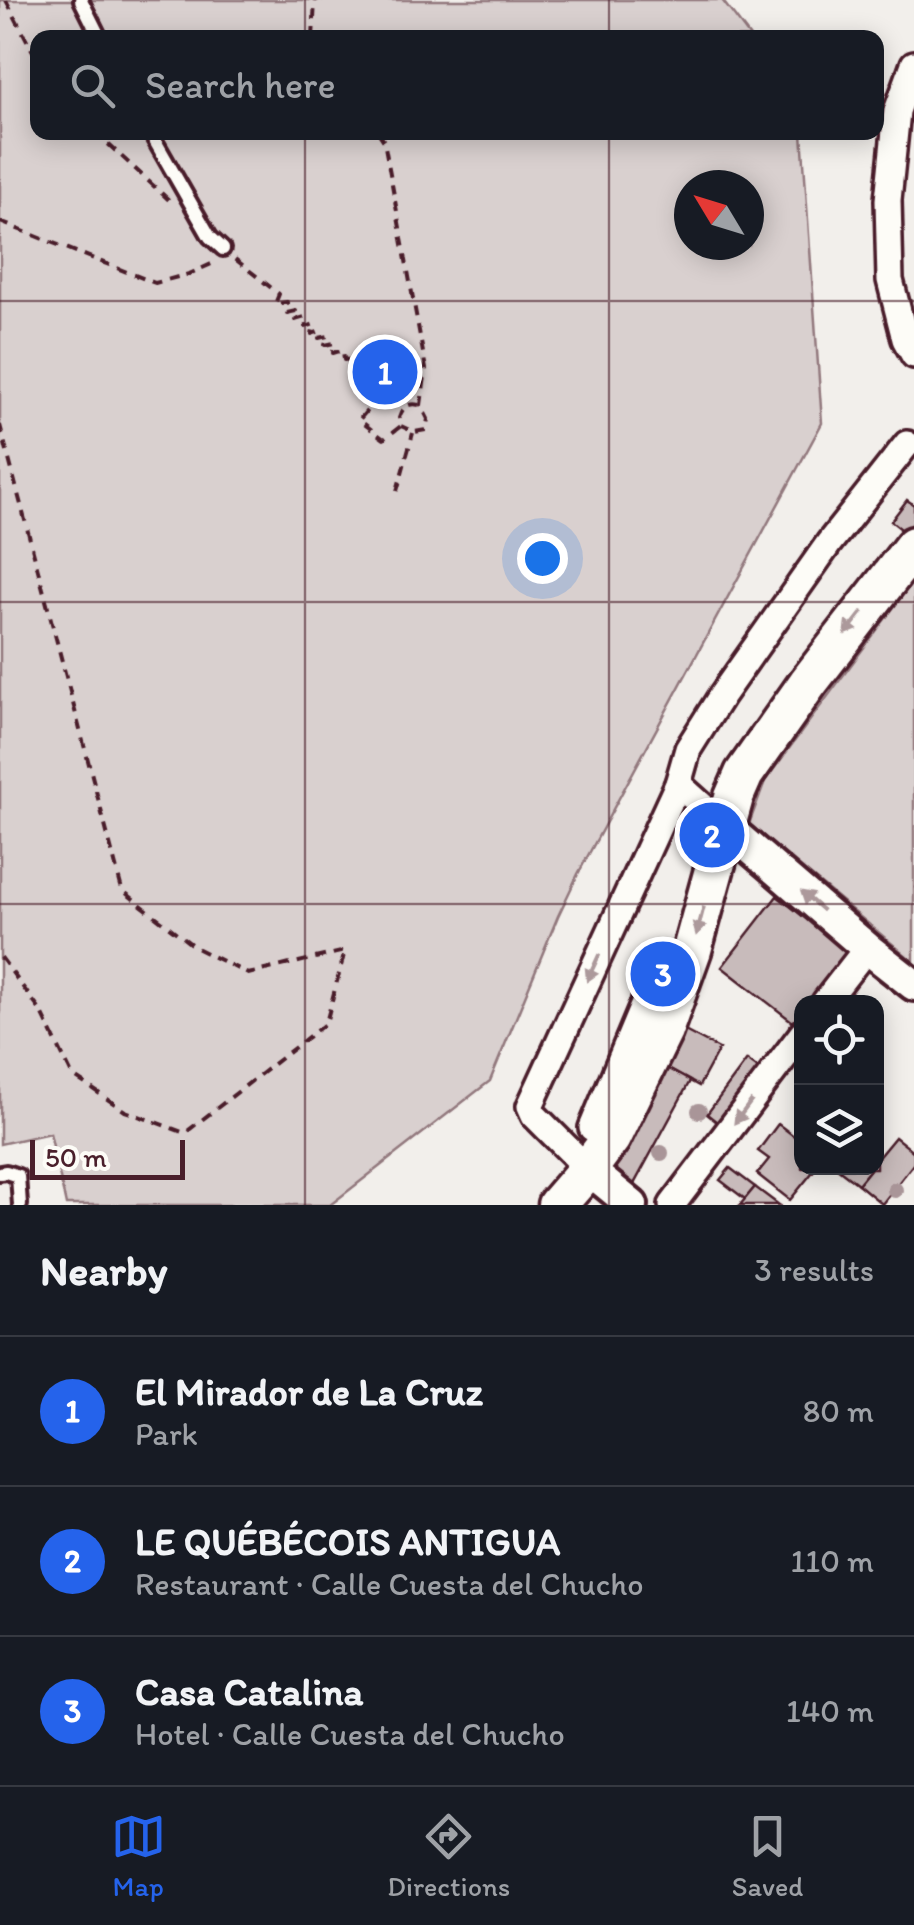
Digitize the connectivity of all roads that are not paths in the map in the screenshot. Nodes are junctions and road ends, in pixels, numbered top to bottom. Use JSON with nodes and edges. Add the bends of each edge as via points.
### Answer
{"nodes":[{"id":1,"x":81,"y":0,"type":"edge"},
{"id":2,"x":96,"y":30,"type":"edge"},
{"id":3,"x":914,"y":64,"type":"edge"},
{"id":4,"x":155,"y":140,"type":"edge"},
{"id":5,"x":223,"y":249,"type":"dead end"},
{"id":6,"x":914,"y":354,"type":"edge"},
{"id":7,"x":907,"y":444,"type":"dead end"},
{"id":8,"x":914,"y":546,"type":"edge"},
{"id":9,"x":678,"y":784,"type":"junction"},
{"id":10,"x":726,"y":827,"type":"junction"},
{"id":11,"x":867,"y":948,"type":"junction"},
{"id":12,"x":662,"y":962,"type":"dead end"},
{"id":13,"x":914,"y":985,"type":"edge"},
{"id":14,"x":830,"y":995,"type":"edge"},
{"id":15,"x":794,"y":1045,"type":"edge"},
{"id":16,"x":601,"y":1133,"type":"junction"},
{"id":17,"x":580,"y":1162,"type":"junction"},
{"id":18,"x":0,"y":1173,"type":"edge"},
{"id":19,"x":20,"y":1205,"type":"edge"},
{"id":20,"x":557,"y":1205,"type":"edge"},
{"id":21,"x":632,"y":1205,"type":"edge"},
{"id":22,"x":672,"y":1205,"type":"edge"}],
"edges":[{"from":1,"to":2,"type":"lane"},
{"from":3,"to":6,"type":"street","via":[[897,112],[888,200],[890,280]]},
{"from":4,"to":5,"type":"lane","via":[[210,238]]},
{"from":7,"to":9,"type":"street","via":[[722,696],[688,749]]},
{"from":8,"to":10,"type":"main road","one_way":true,"via":[[744,774]]},
{"from":9,"to":10,"type":"street"},
{"from":9,"to":17,"type":"street","one_way":true,"via":[[530,1106]]},
{"from":11,"to":10,"type":"street","one_way":true},
{"from":10,"to":16,"type":"main road","one_way":true,"via":[[663,1031]]},
{"from":11,"to":13,"type":"street"},
{"from":11,"to":14,"type":"street"},
{"from":12,"to":16,"type":"street"},
{"from":15,"to":22,"type":"street","one_way":true},
{"from":16,"to":17,"type":"main road"},
{"from":17,"to":20,"type":"main road"},
{"from":17,"to":21,"type":"street"},
{"from":18,"to":19,"type":"lane","via":[[18,1176]]}]}
